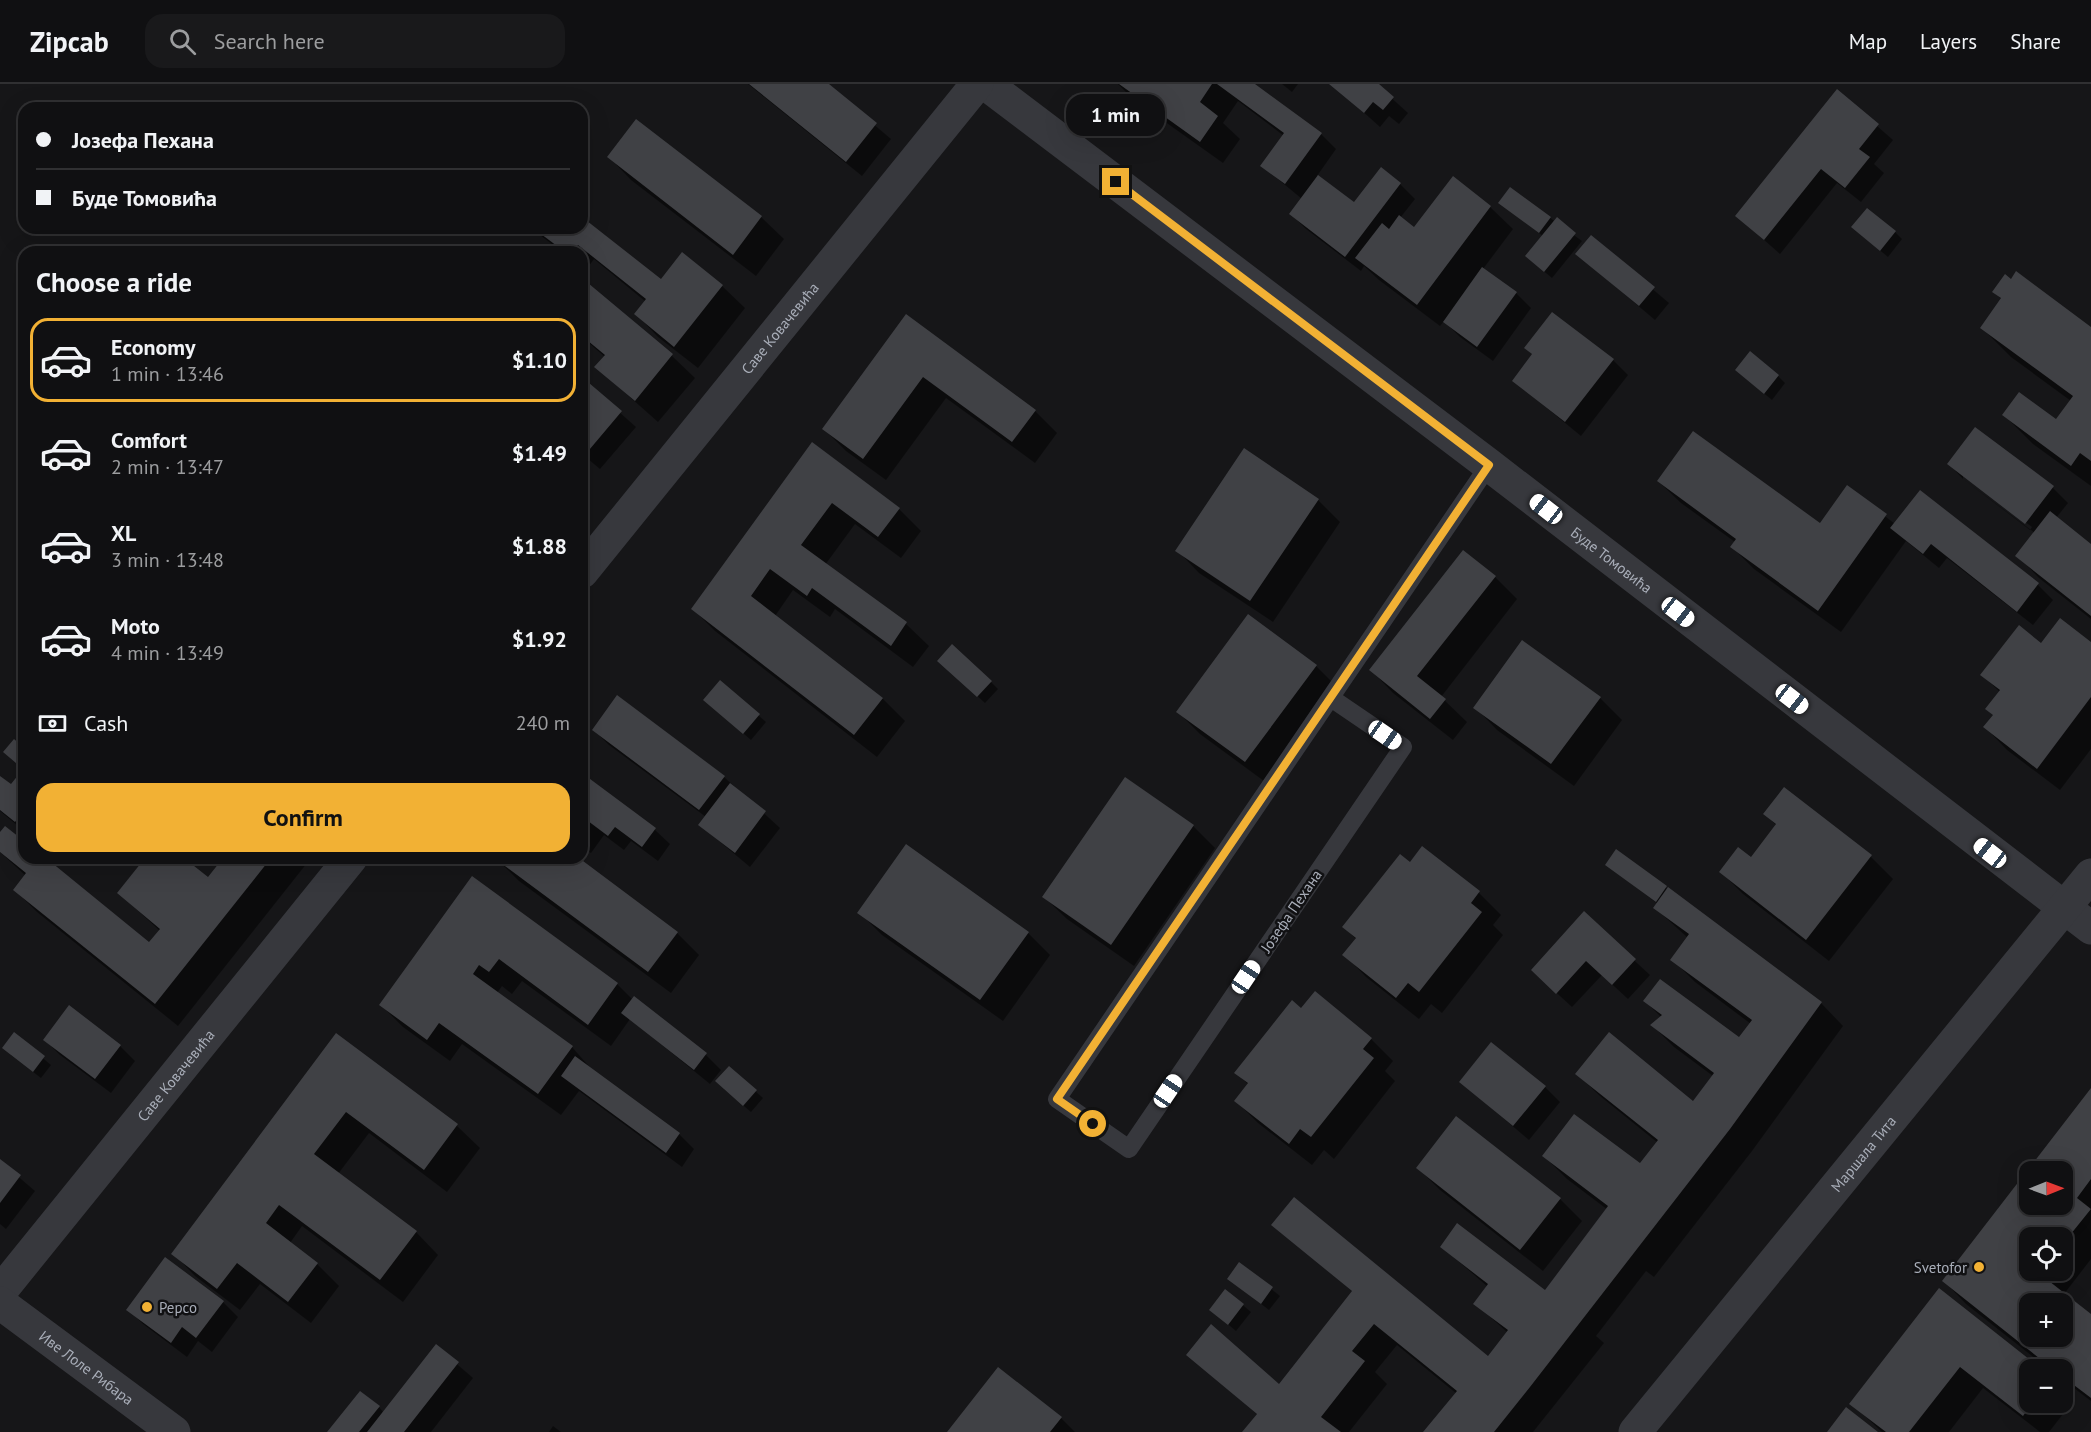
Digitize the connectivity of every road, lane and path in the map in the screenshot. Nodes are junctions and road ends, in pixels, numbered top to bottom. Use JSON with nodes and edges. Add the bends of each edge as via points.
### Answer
{"nodes":[{"id":1,"x":977,"y":84,"type":"edge"},
{"id":2,"x":987,"y":84,"type":"edge"},
{"id":3,"x":1489,"y":465,"type":"junction"},
{"id":4,"x":588,"y":565,"type":"edge"},
{"id":5,"x":1331,"y":698,"type":"junction"},
{"id":6,"x":346,"y":864,"type":"edge"},
{"id":7,"x":2091,"y":875,"type":"edge"},
{"id":8,"x":2064,"y":909,"type":"junction"},
{"id":9,"x":2091,"y":928,"type":"edge"},
{"id":10,"x":0,"y":1292,"type":"edge"},
{"id":11,"x":0,"y":1303,"type":"edge"},
{"id":12,"x":174,"y":1432,"type":"edge"},
{"id":13,"x":1635,"y":1432,"type":"edge"}],
"edges":[{"from":1,"to":4,"type":"street","name":"Саве Ковачевића"},
{"from":2,"to":3,"type":"street","name":"Буде Томовића"},
{"from":3,"to":5,"type":"lane","name":"Јозефа Пехана"},
{"from":3,"to":8,"type":"street","name":"Буде Томовића"},
{"from":5,"to":5,"type":"lane","name":"Јозефа Пехана","via":[[1057,1099],[1129,1149],[1403,747]]},
{"from":6,"to":10,"type":"street","name":"Саве Ковачевића"},
{"from":7,"to":8,"type":"street","name":"Маршала Тита"},
{"from":8,"to":9,"type":"street","name":"Буде Томовића"},
{"from":8,"to":13,"type":"street","name":"Маршала Тита"},
{"from":11,"to":12,"type":"street","name":"Иве Лоле Рибара"}]}
